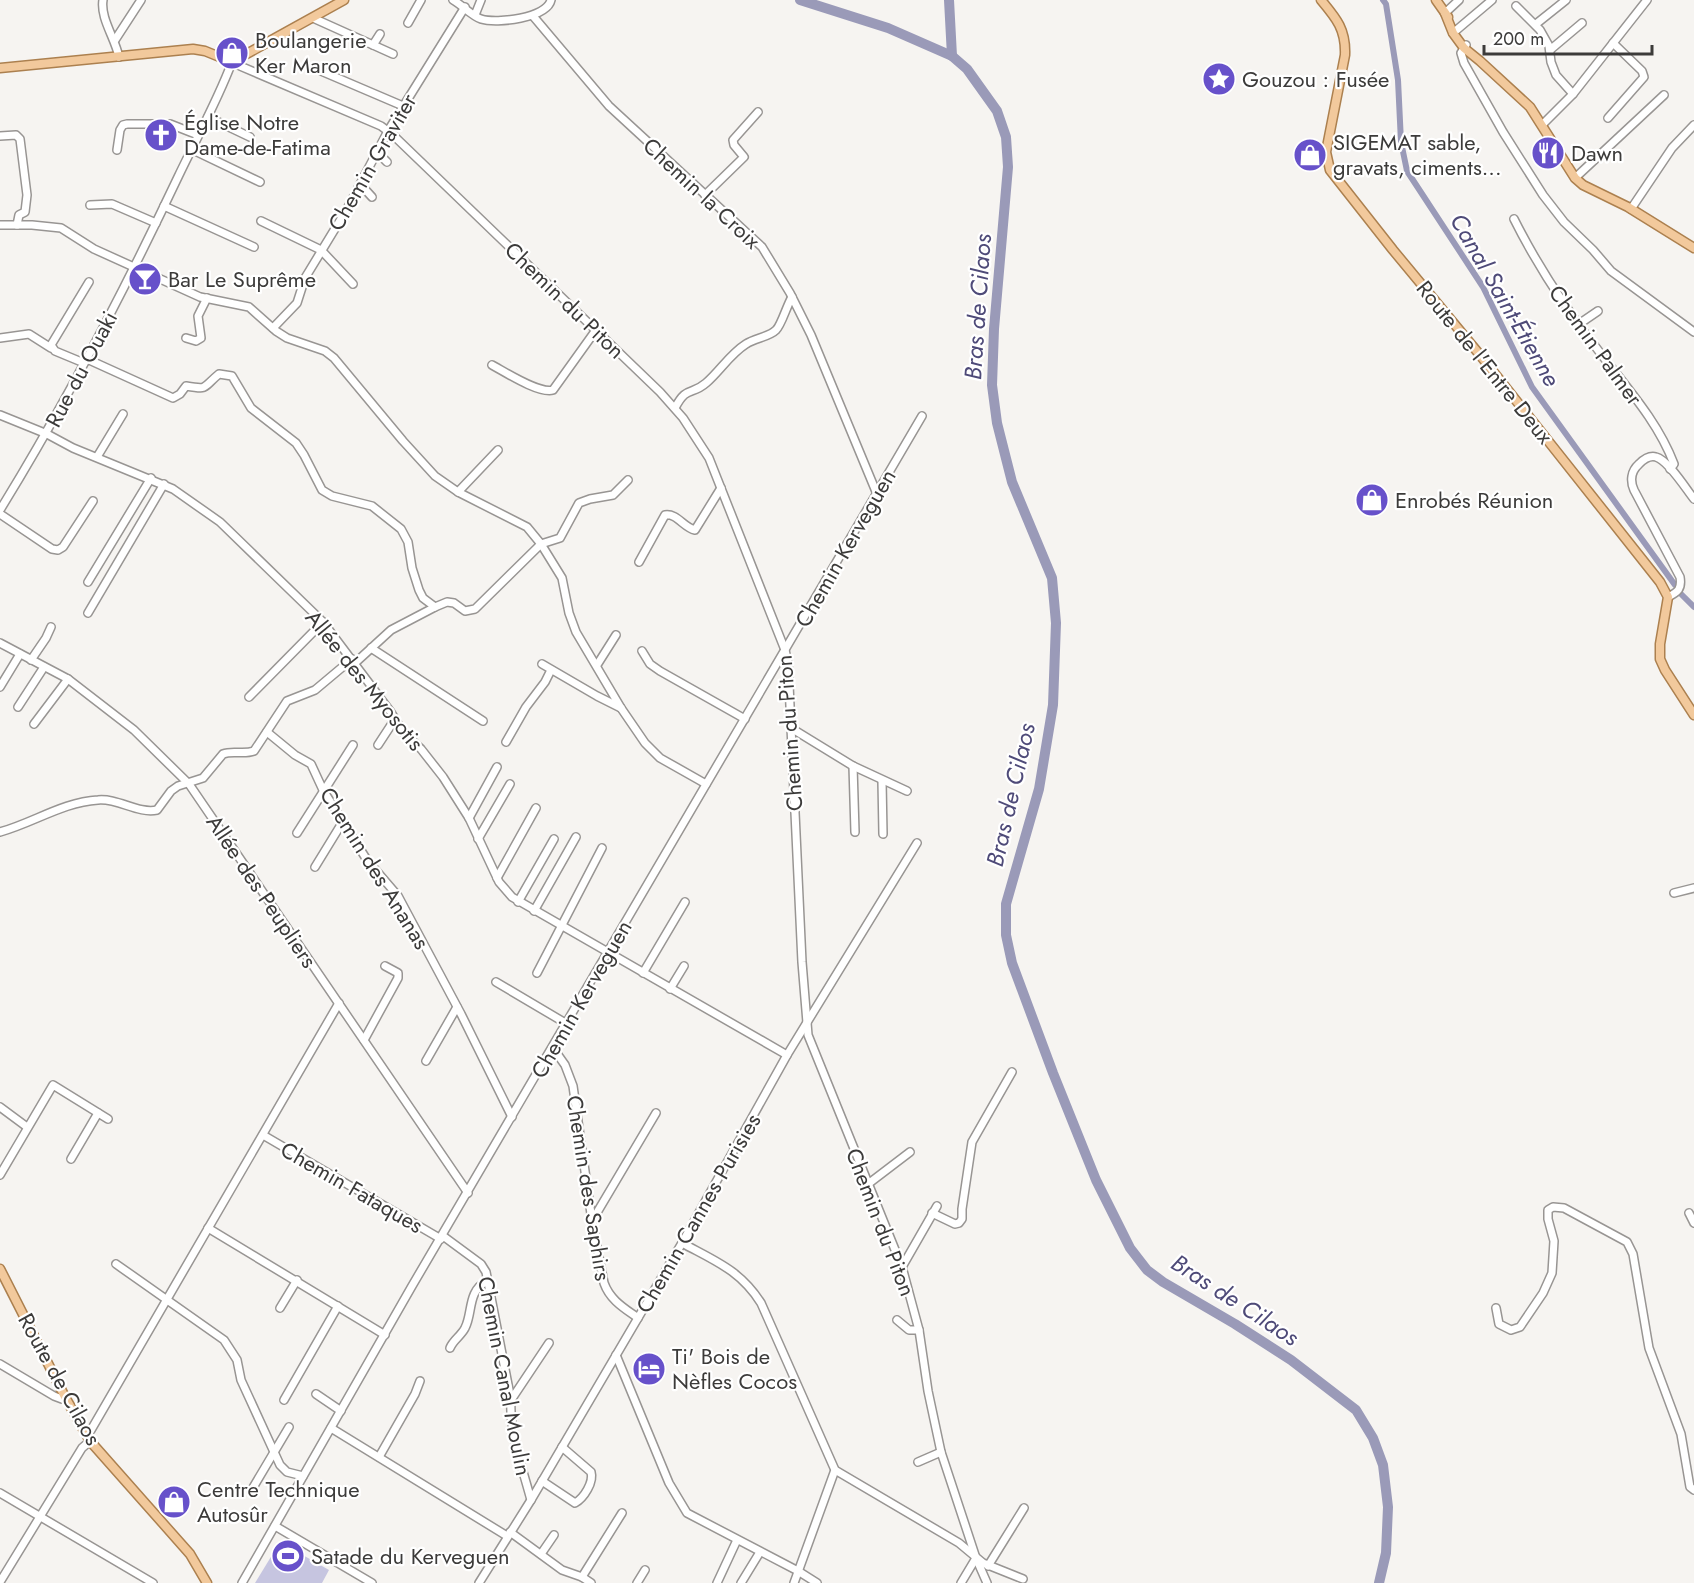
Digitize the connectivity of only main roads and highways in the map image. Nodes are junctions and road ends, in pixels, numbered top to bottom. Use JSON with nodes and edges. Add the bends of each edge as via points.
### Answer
{"nodes":[{"id":1,"x":1321,"y":0,"type":"edge"},
{"id":2,"x":1437,"y":0,"type":"edge"},
{"id":3,"x":337,"y":1,"type":"edge"},
{"id":4,"x":0,"y":68,"type":"edge"},
{"id":5,"x":1693,"y":244,"type":"edge"},
{"id":6,"x":1694,"y":715,"type":"edge"},
{"id":7,"x":0,"y":1263,"type":"edge"},
{"id":8,"x":0,"y":1269,"type":"edge"},
{"id":9,"x":8,"y":1284,"type":"junction"},
{"id":10,"x":207,"y":1583,"type":"edge"}],
"edges":[{"from":1,"to":6,"type":"main road","name":"Route de l'Entre Deux","via":[[1336,18],[1346,40],[1326,152],[1330,170],[1656,577],[1668,597],[1660,659]]},
{"from":2,"to":5,"type":"main road","via":[[1465,46],[1522,99],[1583,184]]},
{"from":3,"to":4,"type":"main road","via":[[234,62],[194,49]]},
{"from":7,"to":9,"type":"main road","name":"Route de Cilaos"},
{"from":8,"to":9,"type":"main road","name":"Route de Cilaos"},
{"from":9,"to":10,"type":"main road","name":"Route de Cilaos","via":[[88,1438],[190,1554]]}]}
